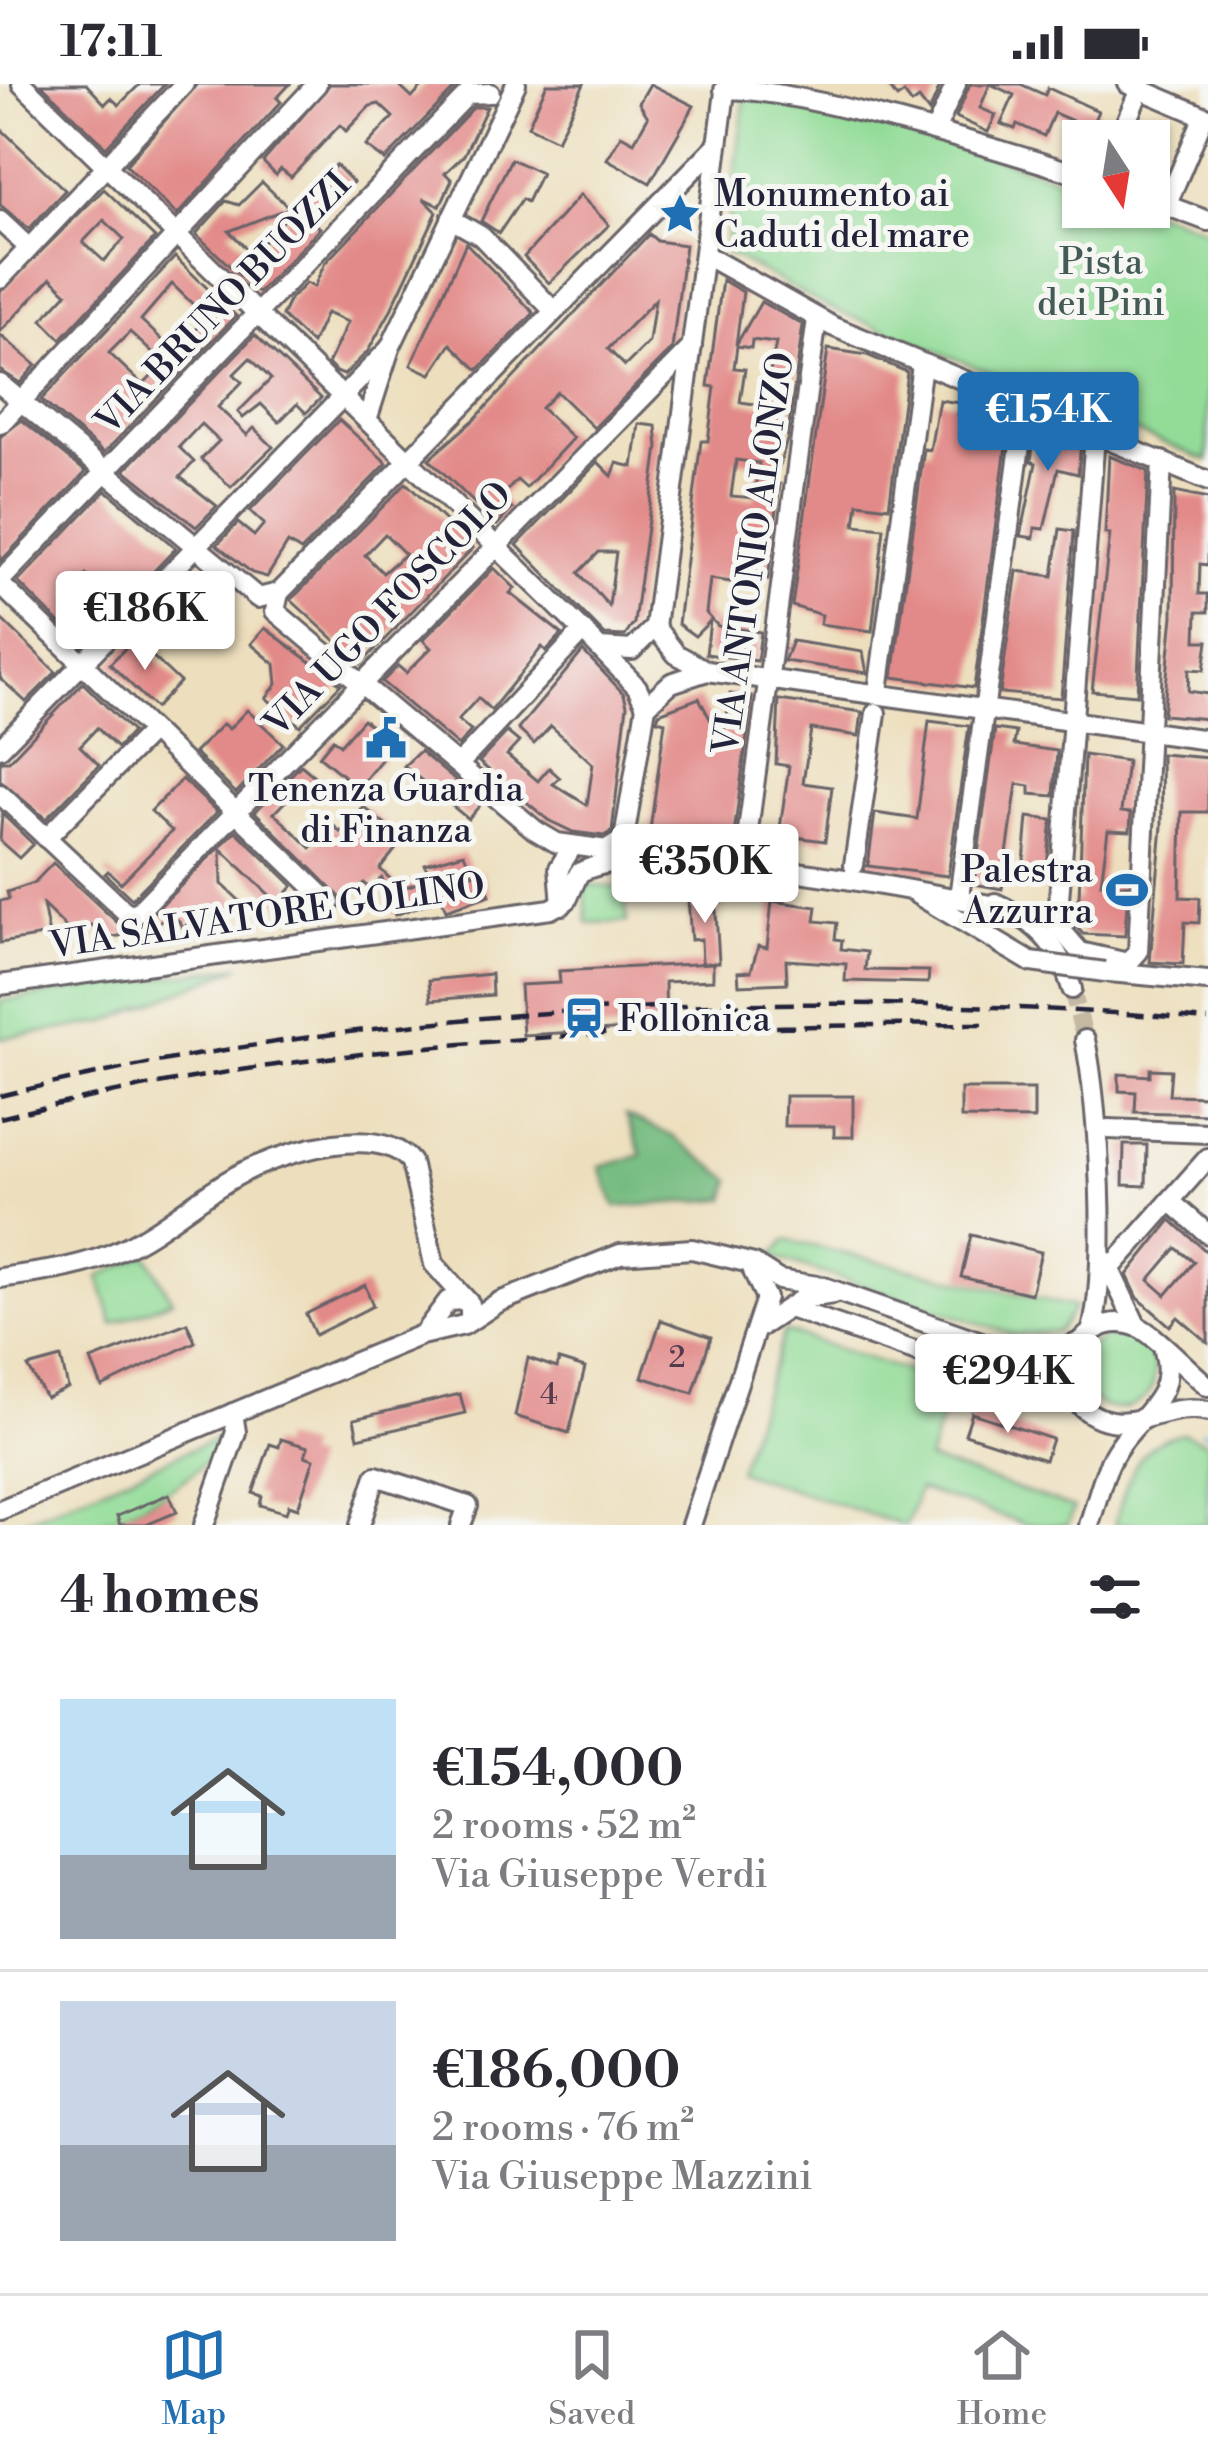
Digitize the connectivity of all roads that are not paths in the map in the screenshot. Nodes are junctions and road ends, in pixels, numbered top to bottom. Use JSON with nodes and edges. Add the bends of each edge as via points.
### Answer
{"nodes":[{"id":1,"x":22,"y":84,"type":"edge"},
{"id":2,"x":184,"y":84,"type":"edge"},
{"id":3,"x":316,"y":84,"type":"edge"},
{"id":4,"x":516,"y":84,"type":"edge"},
{"id":5,"x":956,"y":84,"type":"edge"},
{"id":6,"x":722,"y":86,"type":"edge"},
{"id":7,"x":1134,"y":86,"type":"edge"},
{"id":8,"x":493,"y":88,"type":"edge"},
{"id":9,"x":1206,"y":117,"type":"edge"},
{"id":10,"x":500,"y":118,"type":"junction"},
{"id":11,"x":1127,"y":120,"type":"edge"},
{"id":12,"x":936,"y":129,"type":"junction"},
{"id":13,"x":105,"y":166,"type":"junction"},
{"id":14,"x":708,"y":166,"type":"junction"},
{"id":15,"x":1062,"y":169,"type":"edge"},
{"id":16,"x":1170,"y":182,"type":"edge"},
{"id":17,"x":1170,"y":207,"type":"edge"},
{"id":18,"x":451,"y":219,"type":"junction"},
{"id":19,"x":1208,"y":220,"type":"edge"},
{"id":20,"x":0,"y":221,"type":"edge"},
{"id":21,"x":176,"y":236,"type":"junction"},
{"id":22,"x":28,"y":248,"type":"junction"},
{"id":23,"x":705,"y":255,"type":"junction"},
{"id":24,"x":0,"y":279,"type":"edge"},
{"id":25,"x":554,"y":311,"type":"junction"},
{"id":26,"x":258,"y":315,"type":"junction"},
{"id":27,"x":817,"y":319,"type":"junction"},
{"id":28,"x":692,"y":347,"type":"junction"},
{"id":29,"x":390,"y":348,"type":"junction"},
{"id":30,"x":922,"y":364,"type":"junction"},
{"id":31,"x":0,"y":384,"type":"edge"},
{"id":32,"x":341,"y":395,"type":"junction"},
{"id":33,"x":22,"y":402,"type":"junction"},
{"id":34,"x":1024,"y":408,"type":"junction"},
{"id":35,"x":367,"y":420,"type":"junction"},
{"id":36,"x":0,"y":424,"type":"edge"},
{"id":37,"x":1095,"y":436,"type":"junction"},
{"id":38,"x":1162,"y":461,"type":"junction"},
{"id":39,"x":411,"y":462,"type":"junction"},
{"id":40,"x":116,"y":480,"type":"junction"},
{"id":41,"x":1208,"y":481,"type":"edge"},
{"id":42,"x":494,"y":544,"type":"junction"},
{"id":43,"x":196,"y":547,"type":"junction"},
{"id":44,"x":0,"y":582,"type":"edge"},
{"id":45,"x":279,"y":593,"type":"junction"},
{"id":46,"x":656,"y":628,"type":"junction"},
{"id":47,"x":583,"y":631,"type":"junction"},
{"id":48,"x":600,"y":648,"type":"junction"},
{"id":49,"x":82,"y":664,"type":"junction"},
{"id":50,"x":707,"y":671,"type":"junction"},
{"id":51,"x":769,"y":678,"type":"junction"},
{"id":52,"x":362,"y":682,"type":"junction"},
{"id":53,"x":847,"y":688,"type":"junction"},
{"id":54,"x":878,"y":691,"type":"junction"},
{"id":55,"x":925,"y":700,"type":"junction"},
{"id":56,"x":646,"y":706,"type":"junction"},
{"id":57,"x":985,"y":710,"type":"junction"},
{"id":58,"x":876,"y":713,"type":"junction"},
{"id":59,"x":1073,"y":722,"type":"junction"},
{"id":60,"x":151,"y":732,"type":"junction"},
{"id":61,"x":1149,"y":733,"type":"junction"},
{"id":62,"x":1208,"y":740,"type":"edge"},
{"id":63,"x":0,"y":748,"type":"edge"},
{"id":64,"x":459,"y":764,"type":"junction"},
{"id":65,"x":0,"y":794,"type":"edge"},
{"id":66,"x":232,"y":812,"type":"junction"},
{"id":67,"x":629,"y":831,"type":"junction"},
{"id":68,"x":46,"y":838,"type":"junction"},
{"id":69,"x":572,"y":847,"type":"junction"},
{"id":70,"x":659,"y":859,"type":"junction"},
{"id":71,"x":854,"y":865,"type":"junction"},
{"id":72,"x":743,"y":868,"type":"junction"},
{"id":73,"x":581,"y":871,"type":"junction"},
{"id":74,"x":828,"y":878,"type":"junction"},
{"id":75,"x":870,"y":883,"type":"junction"},
{"id":76,"x":897,"y":886,"type":"junction"},
{"id":77,"x":960,"y":890,"type":"junction"},
{"id":78,"x":330,"y":903,"type":"dead end"},
{"id":79,"x":554,"y":903,"type":"junction"},
{"id":80,"x":1006,"y":908,"type":"junction"},
{"id":81,"x":1208,"y":981,"type":"edge"},
{"id":82,"x":0,"y":985,"type":"edge"},
{"id":83,"x":1072,"y":988,"type":"tunnel mouth"},
{"id":84,"x":1084,"y":1040,"type":"tunnel mouth"},
{"id":85,"x":1108,"y":1129,"type":"dead end"},
{"id":86,"x":1208,"y":1133,"type":"edge"},
{"id":87,"x":1208,"y":1158,"type":"edge"},
{"id":88,"x":1170,"y":1201,"type":"junction"},
{"id":89,"x":1208,"y":1234,"type":"edge"},
{"id":90,"x":1098,"y":1239,"type":"junction"},
{"id":91,"x":1109,"y":1270,"type":"junction"},
{"id":92,"x":0,"y":1278,"type":"edge"},
{"id":93,"x":781,"y":1296,"type":"junction"},
{"id":94,"x":466,"y":1312,"type":"junction"},
{"id":95,"x":1136,"y":1325,"type":"junction"},
{"id":96,"x":424,"y":1334,"type":"junction"},
{"id":97,"x":1085,"y":1336,"type":"junction"},
{"id":98,"x":1164,"y":1351,"type":"junction"},
{"id":99,"x":1024,"y":1359,"type":"junction"},
{"id":100,"x":1004,"y":1382,"type":"junction"},
{"id":101,"x":1208,"y":1386,"type":"edge"},
{"id":102,"x":1071,"y":1388,"type":"junction"},
{"id":103,"x":1037,"y":1394,"type":"dead end"},
{"id":104,"x":1208,"y":1412,"type":"edge"},
{"id":105,"x":233,"y":1413,"type":"junction"},
{"id":106,"x":1144,"y":1415,"type":"junction"},
{"id":107,"x":1103,"y":1420,"type":"junction"},
{"id":108,"x":1114,"y":1453,"type":"junction"},
{"id":109,"x":0,"y":1510,"type":"edge"},
{"id":110,"x":204,"y":1525,"type":"edge"},
{"id":111,"x":360,"y":1525,"type":"edge"},
{"id":112,"x":461,"y":1525,"type":"edge"},
{"id":113,"x":691,"y":1525,"type":"edge"},
{"id":114,"x":1089,"y":1525,"type":"edge"}],
"edges":[{"from":1,"to":13,"type":"street"},
{"from":2,"to":13,"type":"street"},
{"from":3,"to":21,"type":"street"},
{"from":4,"to":10,"type":"street"},
{"from":5,"to":12,"type":"street"},
{"from":6,"to":12,"type":"street","via":[[845,101]]},
{"from":6,"to":14,"type":"street","via":[[718,144]]},
{"from":7,"to":9,"type":"street"},
{"from":7,"to":11,"type":"street"},
{"from":8,"to":10,"type":"street"},
{"from":8,"to":26,"type":"street","name":"VIA BRUNO BUOZZI","via":[[468,94]]},
{"from":9,"to":16,"type":"street"},
{"from":10,"to":18,"type":"street"},
{"from":12,"to":15,"type":"street"},
{"from":13,"to":21,"type":"street"},
{"from":13,"to":22,"type":"street"},
{"from":14,"to":23,"type":"street"},
{"from":14,"to":25,"type":"street"},
{"from":17,"to":19,"type":"street"},
{"from":18,"to":25,"type":"street","via":[[481,236]]},
{"from":18,"to":29,"type":"street"},
{"from":20,"to":22,"type":"street"},
{"from":21,"to":26,"type":"street"},
{"from":21,"to":33,"type":"street"},
{"from":22,"to":24,"type":"street"},
{"from":23,"to":27,"type":"street"},
{"from":23,"to":28,"type":"street"},
{"from":25,"to":39,"type":"street"},
{"from":26,"to":32,"type":"street"},
{"from":26,"to":40,"type":"street","name":"VIA BRUNO BUOZZI"},
{"from":27,"to":30,"type":"street"},
{"from":27,"to":51,"type":"street","name":"VIA ANTONIO ALONZO"},
{"from":28,"to":42,"type":"street","name":"VIA UGO FOSCOLO"},
{"from":28,"to":46,"type":"street"},
{"from":29,"to":32,"type":"street"},
{"from":29,"to":35,"type":"street"},
{"from":30,"to":34,"type":"street"},
{"from":30,"to":54,"type":"street"},
{"from":31,"to":33,"type":"street"},
{"from":32,"to":35,"type":"street"},
{"from":32,"to":43,"type":"street"},
{"from":33,"to":36,"type":"street"},
{"from":33,"to":40,"type":"street"},
{"from":34,"to":37,"type":"street"},
{"from":34,"to":57,"type":"street"},
{"from":35,"to":39,"type":"street"},
{"from":37,"to":38,"type":"street"},
{"from":37,"to":59,"type":"street"},
{"from":38,"to":41,"type":"street"},
{"from":38,"to":61,"type":"street"},
{"from":39,"to":42,"type":"street"},
{"from":39,"to":45,"type":"street"},
{"from":40,"to":43,"type":"street"},
{"from":40,"to":44,"type":"street","name":"VIA BRUNO BUOZZI"},
{"from":42,"to":47,"type":"street"},
{"from":42,"to":52,"type":"street","name":"VIA UGO FOSCOLO"},
{"from":43,"to":45,"type":"street","via":[[258,598]]},
{"from":43,"to":49,"type":"street"},
{"from":44,"to":49,"type":"street"},
{"from":45,"to":52,"type":"street","via":[[275,611]]},
{"from":46,"to":48,"type":"street","via":[[632,650]]},
{"from":46,"to":50,"type":"street","via":[[676,654]]},
{"from":47,"to":48,"type":"street"},
{"from":47,"to":64,"type":"street"},
{"from":48,"to":56,"type":"street"},
{"from":49,"to":60,"type":"street"},
{"from":49,"to":63,"type":"street"},
{"from":50,"to":51,"type":"street"},
{"from":50,"to":56,"type":"street","via":[[671,683]]},
{"from":51,"to":53,"type":"street"},
{"from":51,"to":72,"type":"street","name":"VIA ANTONIO ALONZO"},
{"from":52,"to":64,"type":"street"},
{"from":52,"to":66,"type":"street","name":"VIA UGO FOSCOLO"},
{"from":53,"to":54,"type":"street"},
{"from":53,"to":58,"type":"street"},
{"from":54,"to":55,"type":"street"},
{"from":55,"to":57,"type":"street"},
{"from":55,"to":58,"type":"street","via":[[891,700]]},
{"from":56,"to":67,"type":"street"},
{"from":57,"to":59,"type":"street"},
{"from":57,"to":77,"type":"street"},
{"from":58,"to":71,"type":"street"},
{"from":59,"to":61,"type":"street"},
{"from":59,"to":61,"type":"street","via":[[1057,925],[1090,957],[1134,960]]},
{"from":60,"to":66,"type":"street"},
{"from":60,"to":68,"type":"street"},
{"from":61,"to":62,"type":"street"},
{"from":64,"to":69,"type":"street","via":[[535,830]]},
{"from":65,"to":68,"type":"street"},
{"from":66,"to":68,"type":"street","name":"VIA UGO FOSCOLO","via":[[132,918]]},
{"from":66,"to":78,"type":"street"},
{"from":67,"to":69,"type":"street","via":[[614,848]]},
{"from":67,"to":70,"type":"street","via":[[639,849]]},
{"from":69,"to":73,"type":"street"},
{"from":69,"to":79,"type":"street","via":[[561,859]]},
{"from":70,"to":72,"type":"street"},
{"from":70,"to":73,"type":"street"},
{"from":71,"to":74,"type":"street"},
{"from":71,"to":75,"type":"street"},
{"from":72,"to":74,"type":"street"},
{"from":73,"to":79,"type":"street"},
{"from":74,"to":75,"type":"street"},
{"from":75,"to":76,"type":"street"},
{"from":76,"to":77,"type":"street"},
{"from":76,"to":80,"type":"street"},
{"from":76,"to":81,"type":"street","bridge":true,"via":[[1031,962]]},
{"from":77,"to":80,"type":"street"},
{"from":79,"to":82,"type":"street","name":"VIA SALVATORE GOLINO"},
{"from":80,"to":83,"type":"street","via":[[1054,944]]},
{"from":84,"to":90,"type":"street","via":[[1095,1102]]},
{"from":85,"to":86,"type":"street"},
{"from":87,"to":88,"type":"street"},
{"from":88,"to":89,"type":"street"},
{"from":88,"to":91,"type":"street"},
{"from":90,"to":91,"type":"street"},
{"from":90,"to":97,"type":"street"},
{"from":91,"to":95,"type":"street"},
{"from":92,"to":94,"type":"street","via":[[99,1259],[253,1168],[362,1144],[396,1148],[411,1162],[434,1264]]},
{"from":93,"to":94,"type":"street","via":[[743,1263],[692,1249],[634,1251]]},
{"from":93,"to":99,"type":"street","via":[[836,1294]]},
{"from":93,"to":100,"type":"street"},
{"from":93,"to":113,"type":"street","via":[[758,1328]]},
{"from":94,"to":96,"type":"street"},
{"from":94,"to":96,"type":"street","via":[[452,1298]]},
{"from":95,"to":97,"type":"street","via":[[1121,1322]]},
{"from":95,"to":98,"type":"street"},
{"from":96,"to":105,"type":"street"},
{"from":97,"to":99,"type":"street"},
{"from":97,"to":102,"type":"street","via":[[1071,1356]]},
{"from":98,"to":101,"type":"street"},
{"from":98,"to":106,"type":"street","via":[[1168,1380]]},
{"from":99,"to":100,"type":"street"},
{"from":99,"to":102,"type":"street"},
{"from":100,"to":103,"type":"street"},
{"from":102,"to":107,"type":"street"},
{"from":104,"to":106,"type":"street"},
{"from":105,"to":109,"type":"street"},
{"from":105,"to":110,"type":"street","via":[[236,1432]]},
{"from":106,"to":107,"type":"street"},
{"from":106,"to":108,"type":"street"},
{"from":107,"to":108,"type":"street"},
{"from":108,"to":114,"type":"street"},
{"from":111,"to":112,"type":"street","via":[[376,1476],[468,1506]]}]}
